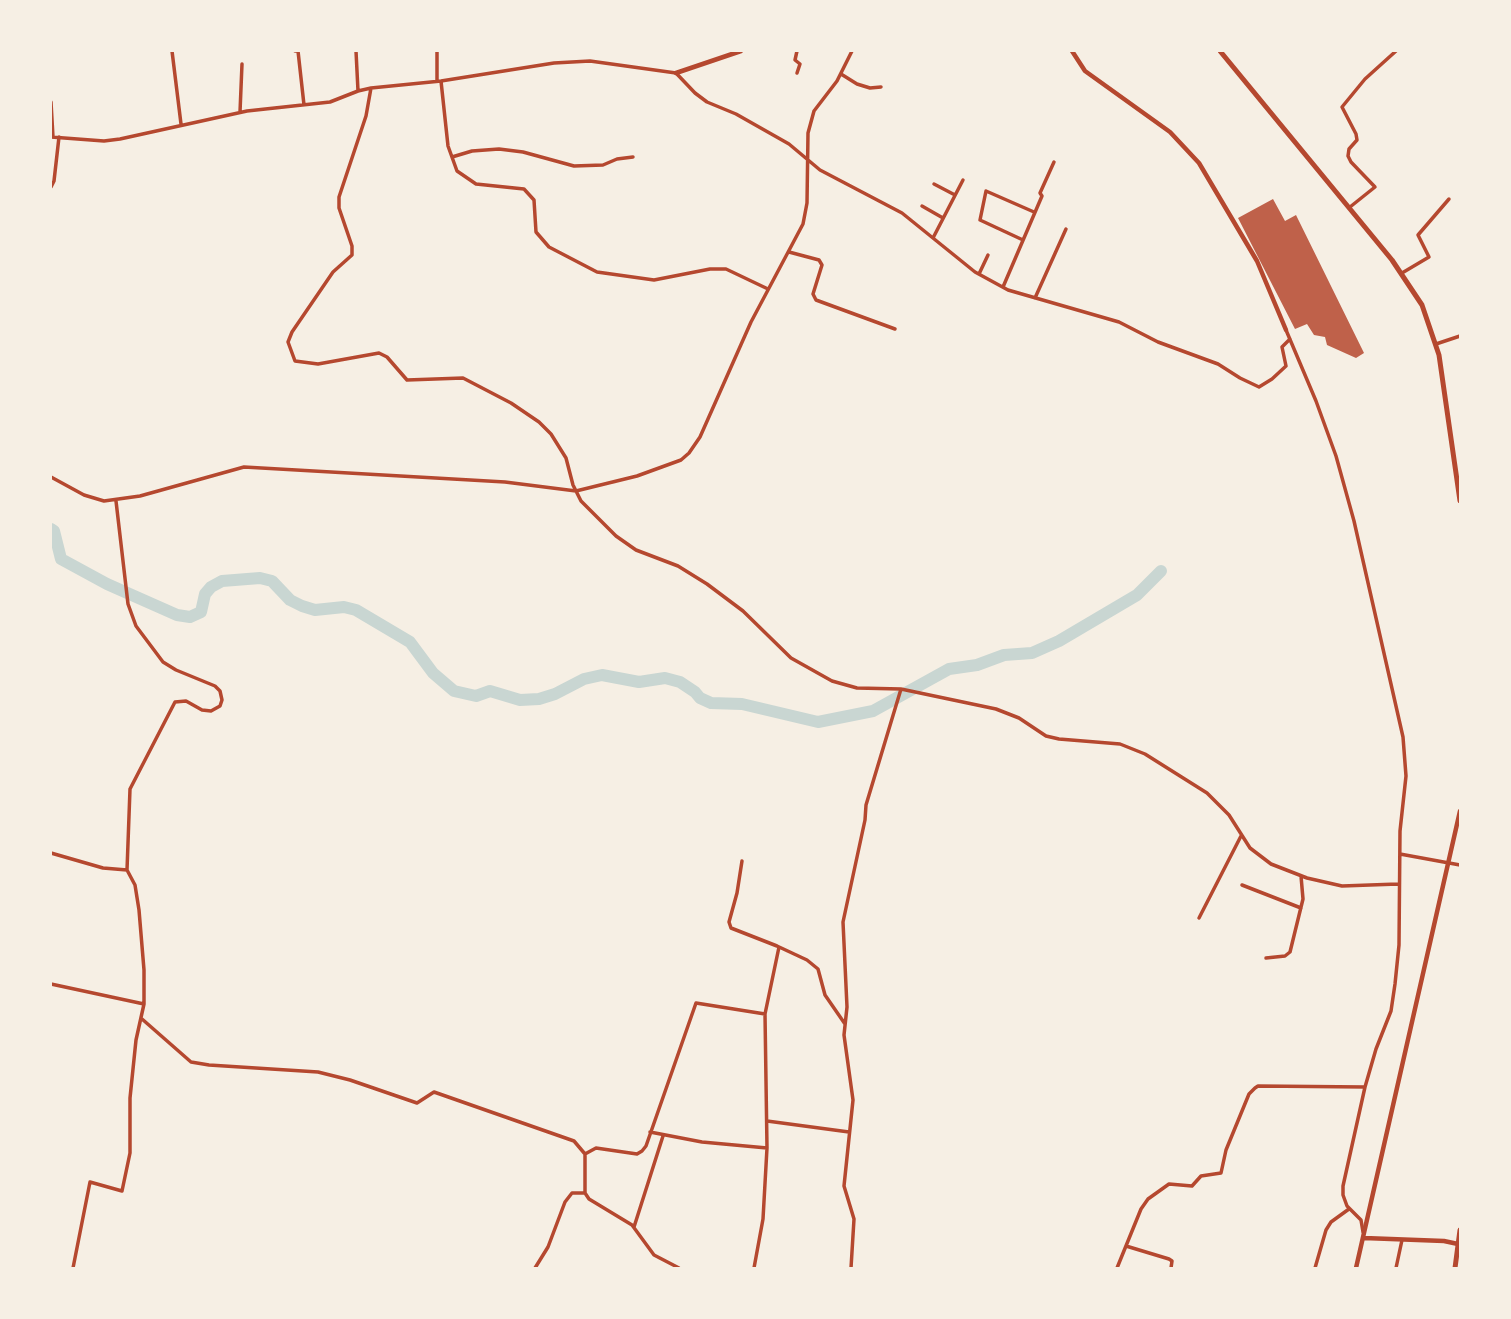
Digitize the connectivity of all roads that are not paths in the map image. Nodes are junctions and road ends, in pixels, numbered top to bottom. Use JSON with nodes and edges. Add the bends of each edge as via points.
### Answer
{"nodes":[{"id":1,"x":172,"y":51,"type":"edge"},
{"id":2,"x":295,"y":51,"type":"edge"},
{"id":3,"x":356,"y":51,"type":"edge"},
{"id":4,"x":437,"y":51,"type":"edge"},
{"id":5,"x":741,"y":51,"type":"edge"},
{"id":6,"x":797,"y":51,"type":"edge"},
{"id":7,"x":852,"y":51,"type":"edge"},
{"id":8,"x":1072,"y":51,"type":"edge"},
{"id":9,"x":1220,"y":51,"type":"edge"},
{"id":10,"x":1396,"y":51,"type":"edge"},
{"id":11,"x":242,"y":64,"type":"dead end"},
{"id":12,"x":676,"y":73,"type":"junction"},
{"id":13,"x":797,"y":74,"type":"dead end"},
{"id":14,"x":841,"y":74,"type":"junction"},
{"id":15,"x":439,"y":81,"type":"junction"},
{"id":16,"x":881,"y":87,"type":"dead end"},
{"id":17,"x":370,"y":88,"type":"junction"},
{"id":18,"x":358,"y":90,"type":"junction"},
{"id":19,"x":51,"y":102,"type":"edge"},
{"id":20,"x":304,"y":106,"type":"junction"},
{"id":21,"x":240,"y":112,"type":"junction"},
{"id":22,"x":181,"y":124,"type":"junction"},
{"id":23,"x":54,"y":137,"type":"edge"},
{"id":24,"x":452,"y":157,"type":"junction"},
{"id":25,"x":633,"y":157,"type":"dead end"},
{"id":26,"x":809,"y":158,"type":"junction"},
{"id":27,"x":1054,"y":162,"type":"dead end"},
{"id":28,"x":963,"y":180,"type":"dead end"},
{"id":29,"x":934,"y":184,"type":"dead end"},
{"id":30,"x":51,"y":187,"type":"edge"},
{"id":31,"x":955,"y":195,"type":"junction"},
{"id":32,"x":1449,"y":199,"type":"dead end"},
{"id":33,"x":922,"y":206,"type":"dead end"},
{"id":34,"x":1350,"y":207,"type":"junction"},
{"id":35,"x":1035,"y":213,"type":"junction"},
{"id":36,"x":943,"y":218,"type":"junction"},
{"id":37,"x":1066,"y":229,"type":"dead end"},
{"id":38,"x":933,"y":238,"type":"junction"},
{"id":39,"x":1023,"y":240,"type":"junction"},
{"id":40,"x":789,"y":252,"type":"junction"},
{"id":41,"x":988,"y":256,"type":"dead end"},
{"id":42,"x":1402,"y":273,"type":"junction"},
{"id":43,"x":979,"y":274,"type":"junction"},
{"id":44,"x":1003,"y":287,"type":"junction"},
{"id":45,"x":768,"y":289,"type":"junction"},
{"id":46,"x":1035,"y":298,"type":"junction"},
{"id":47,"x":895,"y":329,"type":"dead end"},
{"id":48,"x":1286,"y":330,"type":"joint"},
{"id":49,"x":1460,"y":336,"type":"edge"},
{"id":50,"x":1290,"y":340,"type":"junction"},
{"id":51,"x":1436,"y":344,"type":"junction"},
{"id":52,"x":51,"y":477,"type":"edge"},
{"id":53,"x":576,"y":491,"type":"junction"},
{"id":54,"x":116,"y":501,"type":"junction"},
{"id":55,"x":1460,"y":501,"type":"edge"},
{"id":56,"x":901,"y":689,"type":"junction"},
{"id":57,"x":1460,"y":811,"type":"edge"},
{"id":58,"x":1242,"y":835,"type":"junction"},
{"id":59,"x":51,"y":853,"type":"edge"},
{"id":60,"x":1399,"y":854,"type":"junction"},
{"id":61,"x":742,"y":862,"type":"dead end"},
{"id":62,"x":1449,"y":864,"type":"junction"},
{"id":63,"x":1460,"y":865,"type":"edge"},
{"id":64,"x":127,"y":870,"type":"junction"},
{"id":65,"x":1301,"y":876,"type":"junction"},
{"id":66,"x":1398,"y":884,"type":"junction"},
{"id":67,"x":1242,"y":885,"type":"dead end"},
{"id":68,"x":1301,"y":908,"type":"junction"},
{"id":69,"x":1199,"y":918,"type":"dead end"},
{"id":70,"x":779,"y":947,"type":"junction"},
{"id":71,"x":1266,"y":958,"type":"dead end"},
{"id":72,"x":51,"y":984,"type":"edge"},
{"id":73,"x":144,"y":1004,"type":"junction"},
{"id":74,"x":765,"y":1014,"type":"junction"},
{"id":75,"x":142,"y":1019,"type":"junction"},
{"id":76,"x":845,"y":1024,"type":"junction"},
{"id":77,"x":1365,"y":1087,"type":"junction"},
{"id":78,"x":767,"y":1121,"type":"junction"},
{"id":79,"x":650,"y":1132,"type":"junction"},
{"id":80,"x":849,"y":1132,"type":"junction"},
{"id":81,"x":663,"y":1136,"type":"junction"},
{"id":82,"x":767,"y":1148,"type":"junction"},
{"id":83,"x":585,"y":1154,"type":"junction"},
{"id":84,"x":585,"y":1193,"type":"junction"},
{"id":85,"x":1349,"y":1209,"type":"junction"},
{"id":86,"x":634,"y":1227,"type":"junction"},
{"id":87,"x":1460,"y":1230,"type":"edge"},
{"id":88,"x":1364,"y":1238,"type":"junction"},
{"id":89,"x":1402,"y":1238,"type":"junction"},
{"id":90,"x":1458,"y":1244,"type":"junction"},
{"id":91,"x":1126,"y":1246,"type":"junction"},
{"id":92,"x":73,"y":1268,"type":"edge"},
{"id":93,"x":535,"y":1268,"type":"edge"},
{"id":94,"x":679,"y":1268,"type":"edge"},
{"id":95,"x":754,"y":1268,"type":"edge"},
{"id":96,"x":851,"y":1268,"type":"edge"},
{"id":97,"x":1117,"y":1268,"type":"edge"},
{"id":98,"x":1171,"y":1268,"type":"edge"},
{"id":99,"x":1315,"y":1268,"type":"edge"},
{"id":100,"x":1356,"y":1268,"type":"edge"},
{"id":101,"x":1396,"y":1268,"type":"edge"},
{"id":102,"x":1455,"y":1268,"type":"edge"}],
"edges":[{"from":1,"to":22,"type":"street"},
{"from":2,"to":20,"type":"street"},
{"from":3,"to":18,"type":"street"},
{"from":4,"to":15,"type":"street"},
{"from":5,"to":12,"type":"street"},
{"from":6,"to":13,"type":"street"},
{"from":7,"to":14,"type":"street"},
{"from":8,"to":48,"type":"street","via":[[1085,71],[1170,132],[1199,163],[1257,261]]},
{"from":9,"to":34,"type":"highway"},
{"from":10,"to":34,"type":"street","via":[[1342,107],[1357,140],[1348,156],[1375,187]]},
{"from":11,"to":21,"type":"street"},
{"from":12,"to":15,"type":"street","via":[[590,61]]},
{"from":12,"to":26,"type":"street","via":[[707,102]]},
{"from":14,"to":16,"type":"street","via":[[857,84]]},
{"from":14,"to":26,"type":"street","via":[[814,111],[808,133]]},
{"from":15,"to":17,"type":"street"},
{"from":15,"to":24,"type":"street"},
{"from":17,"to":18,"type":"street"},
{"from":17,"to":53,"type":"street","via":[[366,117],[339,197],[352,255],[332,272],[292,332],[288,342],[295,362],[318,364],[379,353],[407,380],[469,380],[545,428],[565,455]]},
{"from":18,"to":20,"type":"street","via":[[330,102]]},
{"from":19,"to":23,"type":"street"},
{"from":20,"to":21,"type":"street"},
{"from":21,"to":22,"type":"street"},
{"from":22,"to":23,"type":"street","via":[[104,141]]},
{"from":23,"to":30,"type":"street"},
{"from":24,"to":25,"type":"street","via":[[499,149],[574,166]]},
{"from":24,"to":45,"type":"street","via":[[457,171],[476,184],[524,189],[534,200],[536,232],[549,247],[597,272],[654,280],[726,269]]},
{"from":26,"to":38,"type":"street","via":[[820,170],[902,213]]},
{"from":26,"to":40,"type":"street","via":[[803,224]]},
{"from":27,"to":35,"type":"street"},
{"from":28,"to":31,"type":"street"},
{"from":29,"to":31,"type":"street"},
{"from":31,"to":36,"type":"street"},
{"from":32,"to":42,"type":"street","via":[[1418,234],[1429,257]]},
{"from":33,"to":36,"type":"street"},
{"from":34,"to":42,"type":"highway"},
{"from":35,"to":39,"type":"street"},
{"from":35,"to":39,"type":"street","via":[[986,191],[980,220]]},
{"from":36,"to":38,"type":"street"},
{"from":37,"to":46,"type":"street"},
{"from":38,"to":43,"type":"street"},
{"from":39,"to":44,"type":"street"},
{"from":40,"to":45,"type":"street"},
{"from":40,"to":47,"type":"street","via":[[819,260],[822,265],[813,294],[816,300]]},
{"from":41,"to":43,"type":"street"},
{"from":42,"to":51,"type":"highway","via":[[1422,305]]},
{"from":43,"to":44,"type":"street"},
{"from":44,"to":46,"type":"street"},
{"from":45,"to":53,"type":"street","via":[[690,453],[669,466]]},
{"from":46,"to":50,"type":"street","via":[[1119,321],[1259,387],[1286,366],[1282,347]]},
{"from":48,"to":50,"type":"street"},
{"from":49,"to":51,"type":"street"},
{"from":50,"to":60,"type":"street","via":[[1336,456],[1400,726],[1406,776]]},
{"from":51,"to":55,"type":"highway"},
{"from":52,"to":54,"type":"street","via":[[94,499]]},
{"from":53,"to":54,"type":"street","via":[[505,482],[244,467]]},
{"from":53,"to":56,"type":"street","via":[[586,508],[615,536],[707,584],[808,668],[857,688]]},
{"from":54,"to":64,"type":"street","via":[[128,604],[136,626],[163,662],[215,686],[222,700],[211,711],[179,701],[166,717],[130,789]]},
{"from":56,"to":58,"type":"street","via":[[996,709],[1046,736],[1120,744],[1144,754],[1207,793]]},
{"from":56,"to":76,"type":"street","via":[[866,805],[845,909]]},
{"from":57,"to":62,"type":"street"},
{"from":58,"to":65,"type":"street","via":[[1250,848],[1271,864]]},
{"from":58,"to":69,"type":"street"},
{"from":59,"to":64,"type":"street"},
{"from":60,"to":62,"type":"street"},
{"from":60,"to":66,"type":"street"},
{"from":61,"to":70,"type":"street","via":[[729,925]]},
{"from":62,"to":63,"type":"street"},
{"from":62,"to":88,"type":"street"},
{"from":64,"to":73,"type":"street","via":[[139,910]]},
{"from":65,"to":66,"type":"street","via":[[1342,886]]},
{"from":65,"to":68,"type":"street"},
{"from":66,"to":77,"type":"street","via":[[1399,945],[1391,1011]]},
{"from":67,"to":68,"type":"street"},
{"from":68,"to":71,"type":"street","via":[[1290,952]]},
{"from":70,"to":74,"type":"street"},
{"from":70,"to":76,"type":"street","via":[[818,969],[825,995]]},
{"from":72,"to":73,"type":"street"},
{"from":73,"to":75,"type":"street"},
{"from":74,"to":78,"type":"street"},
{"from":74,"to":79,"type":"street","via":[[696,1003]]},
{"from":75,"to":83,"type":"street","via":[[191,1062],[318,1072],[417,1103],[434,1092],[574,1141]]},
{"from":75,"to":92,"type":"street","via":[[130,1098],[130,1153],[122,1191],[90,1182]]},
{"from":76,"to":80,"type":"street","via":[[853,1100]]},
{"from":77,"to":85,"type":"street","via":[[1343,1186]]},
{"from":77,"to":91,"type":"street","via":[[1258,1086],[1249,1094],[1221,1173],[1201,1176],[1194,1185],[1174,1184],[1157,1191],[1141,1209]]},
{"from":78,"to":80,"type":"street"},
{"from":78,"to":82,"type":"street"},
{"from":79,"to":81,"type":"street"},
{"from":79,"to":83,"type":"street","via":[[646,1146],[637,1154],[596,1148]]},
{"from":80,"to":96,"type":"street","via":[[844,1186],[854,1219]]},
{"from":81,"to":82,"type":"street"},
{"from":81,"to":86,"type":"street"},
{"from":82,"to":95,"type":"street","via":[[763,1219]]},
{"from":83,"to":84,"type":"street"},
{"from":84,"to":86,"type":"street"},
{"from":84,"to":93,"type":"street","via":[[572,1193],[565,1202]]},
{"from":85,"to":88,"type":"street","via":[[1361,1220]]},
{"from":85,"to":99,"type":"street","via":[[1326,1230]]},
{"from":86,"to":94,"type":"street","via":[[654,1255]]},
{"from":87,"to":90,"type":"highway"},
{"from":88,"to":89,"type":"street"},
{"from":88,"to":100,"type":"street"},
{"from":89,"to":90,"type":"street"},
{"from":89,"to":101,"type":"street"},
{"from":90,"to":102,"type":"highway"},
{"from":91,"to":97,"type":"street"},
{"from":91,"to":98,"type":"street","via":[[1169,1259]]}]}
